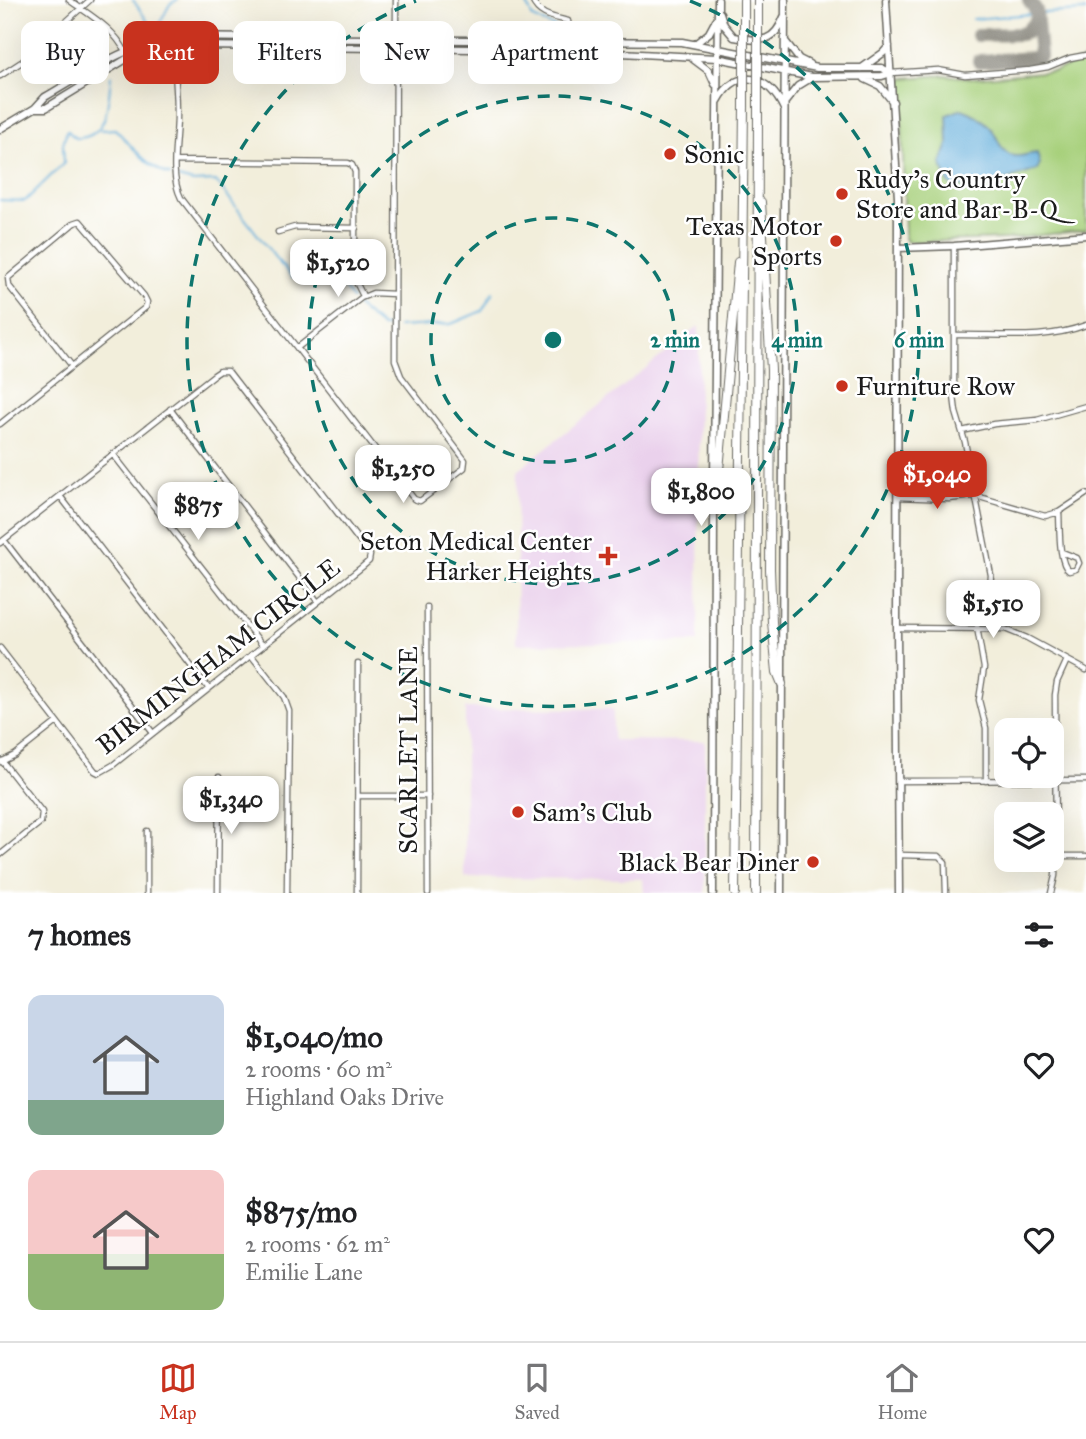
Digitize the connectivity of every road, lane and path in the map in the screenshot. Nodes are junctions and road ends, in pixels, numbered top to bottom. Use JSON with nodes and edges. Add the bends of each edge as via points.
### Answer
{"nodes":[{"id":1,"x":69,"y":0,"type":"edge"},
{"id":2,"x":90,"y":0,"type":"edge"},
{"id":3,"x":396,"y":0,"type":"edge"},
{"id":4,"x":532,"y":0,"type":"edge"},
{"id":5,"x":744,"y":0,"type":"edge"},
{"id":6,"x":758,"y":0,"type":"edge"},
{"id":7,"x":785,"y":0,"type":"edge"},
{"id":8,"x":886,"y":0,"type":"edge"},
{"id":9,"x":718,"y":8,"type":"edge"},
{"id":10,"x":81,"y":9,"type":"junction"},
{"id":11,"x":785,"y":13,"type":"junction"},
{"id":12,"x":395,"y":21,"type":"edge"},
{"id":13,"x":568,"y":21,"type":"edge"},
{"id":14,"x":219,"y":37,"type":"edge"},
{"id":15,"x":360,"y":38,"type":"edge"},
{"id":16,"x":623,"y":41,"type":"edge"},
{"id":17,"x":785,"y":41,"type":"junction"},
{"id":18,"x":695,"y":44,"type":"junction"},
{"id":19,"x":219,"y":46,"type":"edge"},
{"id":20,"x":889,"y":46,"type":"junction"},
{"id":21,"x":123,"y":48,"type":"edge"},
{"id":22,"x":360,"y":48,"type":"edge"},
{"id":23,"x":454,"y":49,"type":"edge"},
{"id":24,"x":717,"y":49,"type":"junction"},
{"id":25,"x":123,"y":52,"type":"edge"},
{"id":26,"x":1086,"y":55,"type":"edge"},
{"id":27,"x":688,"y":57,"type":"junction"},
{"id":28,"x":717,"y":58,"type":"junction"},
{"id":29,"x":123,"y":61,"type":"edge"},
{"id":30,"x":786,"y":63,"type":"junction"},
{"id":31,"x":817,"y":68,"type":"junction"},
{"id":32,"x":862,"y":68,"type":"junction"},
{"id":33,"x":785,"y":72,"type":"junction"},
{"id":34,"x":891,"y":73,"type":"junction"},
{"id":35,"x":0,"y":76,"type":"edge"},
{"id":36,"x":812,"y":77,"type":"junction"},
{"id":37,"x":859,"y":77,"type":"junction"},
{"id":38,"x":176,"y":84,"type":"edge"},
{"id":39,"x":395,"y":84,"type":"edge"},
{"id":40,"x":717,"y":88,"type":"junction"},
{"id":41,"x":717,"y":103,"type":"junction"},
{"id":42,"x":785,"y":103,"type":"junction"},
{"id":43,"x":893,"y":103,"type":"junction"},
{"id":44,"x":35,"y":108,"type":"junction"},
{"id":45,"x":785,"y":111,"type":"junction"},
{"id":46,"x":0,"y":129,"type":"edge"},
{"id":47,"x":176,"y":160,"type":"junction"},
{"id":48,"x":758,"y":188,"type":"junction"},
{"id":49,"x":356,"y":228,"type":"junction"},
{"id":50,"x":278,"y":232,"type":"dead end"},
{"id":51,"x":1086,"y":235,"type":"edge"},
{"id":52,"x":954,"y":246,"type":"junction"},
{"id":53,"x":898,"y":248,"type":"junction"},
{"id":54,"x":742,"y":249,"type":"junction"},
{"id":55,"x":395,"y":293,"type":"junction"},
{"id":56,"x":363,"y":296,"type":"junction"},
{"id":57,"x":1086,"y":325,"type":"edge"},
{"id":58,"x":954,"y":335,"type":"junction"},
{"id":59,"x":297,"y":348,"type":"junction"},
{"id":60,"x":72,"y":366,"type":"junction"},
{"id":61,"x":1086,"y":406,"type":"edge"},
{"id":62,"x":170,"y":409,"type":"junction"},
{"id":63,"x":0,"y":424,"type":"edge"},
{"id":64,"x":962,"y":430,"type":"junction"},
{"id":65,"x":113,"y":454,"type":"junction"},
{"id":66,"x":898,"y":485,"type":"junction"},
{"id":67,"x":1086,"y":494,"type":"edge"},
{"id":68,"x":60,"y":496,"type":"junction"},
{"id":69,"x":975,"y":496,"type":"junction"},
{"id":70,"x":898,"y":497,"type":"junction"},
{"id":71,"x":715,"y":501,"type":"junction"},
{"id":72,"x":1059,"y":512,"type":"junction"},
{"id":73,"x":2,"y":542,"type":"edge"},
{"id":74,"x":1062,"y":552,"type":"junction"},
{"id":75,"x":318,"y":602,"type":"junction"},
{"id":76,"x":427,"y":607,"type":"dead end"},
{"id":77,"x":977,"y":627,"type":"junction"},
{"id":78,"x":897,"y":628,"type":"junction"},
{"id":79,"x":263,"y":646,"type":"junction"},
{"id":80,"x":0,"y":648,"type":"edge"},
{"id":81,"x":251,"y":656,"type":"junction"},
{"id":82,"x":1067,"y":660,"type":"junction"},
{"id":83,"x":358,"y":664,"type":"dead end"},
{"id":84,"x":1086,"y":670,"type":"edge"},
{"id":85,"x":782,"y":684,"type":"junction"},
{"id":86,"x":209,"y":689,"type":"junction"},
{"id":87,"x":1055,"y":718,"type":"edge"},
{"id":88,"x":57,"y":722,"type":"junction"},
{"id":89,"x":153,"y":733,"type":"junction"},
{"id":90,"x":1,"y":762,"type":"edge"},
{"id":91,"x":219,"y":777,"type":"dead end"},
{"id":92,"x":986,"y":780,"type":"junction"},
{"id":93,"x":994,"y":780,"type":"edge"},
{"id":94,"x":1064,"y":780,"type":"edge"},
{"id":95,"x":1086,"y":780,"type":"edge"},
{"id":96,"x":898,"y":781,"type":"junction"},
{"id":97,"x":358,"y":796,"type":"junction"},
{"id":98,"x":428,"y":796,"type":"junction"},
{"id":99,"x":147,"y":831,"type":"dead end"},
{"id":100,"x":0,"y":855,"type":"edge"},
{"id":101,"x":898,"y":855,"type":"junction"},
{"id":102,"x":1064,"y":856,"type":"edge"},
{"id":103,"x":1086,"y":856,"type":"edge"},
{"id":104,"x":1055,"y":872,"type":"edge"},
{"id":105,"x":148,"y":893,"type":"edge"},
{"id":106,"x":218,"y":893,"type":"edge"},
{"id":107,"x":287,"y":893,"type":"edge"},
{"id":108,"x":357,"y":893,"type":"edge"},
{"id":109,"x":428,"y":893,"type":"edge"},
{"id":110,"x":713,"y":893,"type":"edge"},
{"id":111,"x":735,"y":893,"type":"edge"},
{"id":112,"x":756,"y":893,"type":"edge"},
{"id":113,"x":781,"y":893,"type":"edge"},
{"id":114,"x":899,"y":893,"type":"edge"},
{"id":115,"x":946,"y":893,"type":"edge"},
{"id":116,"x":1051,"y":893,"type":"edge"}],
"edges":[{"from":1,"to":10,"type":"street"},
{"from":2,"to":10,"type":"street"},
{"from":3,"to":12,"type":"street"},
{"from":4,"to":13,"type":"street","via":[[548,16]]},
{"from":5,"to":54,"type":"highway","bridge":true},
{"from":6,"to":48,"type":"highway","bridge":true},
{"from":7,"to":11,"type":"main road"},
{"from":8,"to":20,"type":"main road"},
{"from":9,"to":11,"type":"main road","via":[[734,37],[750,40],[769,39],[778,32]]},
{"from":9,"to":18,"type":"main road","via":[[709,33]]},
{"from":9,"to":24,"type":"main road"},
{"from":10,"to":21,"type":"street","via":[[114,34]]},
{"from":10,"to":35,"type":"street"},
{"from":11,"to":17,"type":"main road"},
{"from":14,"to":15,"type":"main road"},
{"from":16,"to":18,"type":"main road"},
{"from":17,"to":30,"type":"main road"},
{"from":17,"to":31,"type":"main road","via":[[799,59]]},
{"from":18,"to":24,"type":"main road"},
{"from":19,"to":22,"type":"main road"},
{"from":20,"to":32,"type":"main road"},
{"from":20,"to":34,"type":"main road"},
{"from":23,"to":27,"type":"main road"},
{"from":24,"to":28,"type":"main road"},
{"from":24,"to":30,"type":"main road"},
{"from":25,"to":44,"type":"main road","via":[[45,97]]},
{"from":26,"to":34,"type":"street","via":[[1030,70],[965,75],[938,70]]},
{"from":27,"to":28,"type":"main road"},
{"from":27,"to":40,"type":"main road","via":[[706,67]]},
{"from":28,"to":33,"type":"main road"},
{"from":28,"to":40,"type":"main road"},
{"from":29,"to":44,"type":"main road","via":[[46,108]]},
{"from":30,"to":31,"type":"main road"},
{"from":30,"to":33,"type":"main road"},
{"from":31,"to":32,"type":"main road"},
{"from":32,"to":34,"type":"main road"},
{"from":33,"to":36,"type":"main road"},
{"from":33,"to":42,"type":"main road"},
{"from":34,"to":37,"type":"main road"},
{"from":34,"to":43,"type":"main road"},
{"from":36,"to":37,"type":"main road"},
{"from":36,"to":42,"type":"main road"},
{"from":37,"to":43,"type":"main road","via":[[880,86]]},
{"from":38,"to":47,"type":"street"},
{"from":39,"to":55,"type":"street"},
{"from":40,"to":41,"type":"main road"},
{"from":41,"to":45,"type":"main road","via":[[735,80],[753,79],[770,88]]},
{"from":41,"to":71,"type":"main road"},
{"from":42,"to":45,"type":"main road"},
{"from":43,"to":53,"type":"main road"},
{"from":44,"to":46,"type":"main road"},
{"from":45,"to":85,"type":"main road"},
{"from":47,"to":49,"type":"street","via":[[348,163],[355,172]]},
{"from":47,"to":59,"type":"street","via":[[174,178],[181,198]]},
{"from":48,"to":85,"type":"highway","via":[[763,207],[771,370],[772,622]]},
{"from":48,"to":112,"type":"highway"},
{"from":49,"to":50,"type":"street","via":[[295,227]]},
{"from":49,"to":56,"type":"street","via":[[355,279]]},
{"from":51,"to":52,"type":"main road"},
{"from":52,"to":53,"type":"main road"},
{"from":52,"to":58,"type":"street"},
{"from":53,"to":66,"type":"main road"},
{"from":54,"to":71,"type":"highway"},
{"from":54,"to":111,"type":"highway"},
{"from":55,"to":56,"type":"street"},
{"from":55,"to":59,"type":"street","via":[[396,367],[465,460],[464,468],[424,499],[414,499]]},
{"from":56,"to":59,"type":"street"},
{"from":57,"to":58,"type":"street","via":[[1032,335]]},
{"from":58,"to":64,"type":"street","via":[[954,396]]},
{"from":60,"to":60,"type":"street","via":[[147,302],[80,221],[8,278],[9,286]]},
{"from":60,"to":63,"type":"street"},
{"from":61,"to":64,"type":"street","via":[[1037,420]]},
{"from":62,"to":65,"type":"street","name":"BIRMINGHAM CIRCLE"},
{"from":62,"to":75,"type":"street"},
{"from":62,"to":75,"type":"street","name":"BIRMINGHAM CIRCLE","via":[[214,374],[228,371],[363,544],[369,561]]},
{"from":64,"to":69,"type":"street"},
{"from":65,"to":68,"type":"street","name":"BIRMINGHAM CIRCLE"},
{"from":65,"to":79,"type":"street"},
{"from":66,"to":69,"type":"street","via":[[964,489]]},
{"from":66,"to":70,"type":"main road"},
{"from":67,"to":72,"type":"street"},
{"from":68,"to":73,"type":"street","name":"BIRMINGHAM CIRCLE"},
{"from":68,"to":86,"type":"street"},
{"from":69,"to":70,"type":"street"},
{"from":69,"to":72,"type":"street","via":[[1037,515]]},
{"from":69,"to":77,"type":"street","via":[[991,575]]},
{"from":70,"to":78,"type":"main road"},
{"from":71,"to":110,"type":"main road"},
{"from":72,"to":74,"type":"street"},
{"from":73,"to":89,"type":"street"},
{"from":74,"to":74,"type":"street","via":[[1065,569],[1076,569],[1077,558]]},
{"from":75,"to":79,"type":"street","name":"BIRMINGHAM CIRCLE"},
{"from":76,"to":98,"type":"street","name":"SCARLET LANE"},
{"from":77,"to":78,"type":"street"},
{"from":77,"to":82,"type":"street","via":[[1014,632]]},
{"from":77,"to":92,"type":"street","via":[[984,668],[979,700],[986,728]]},
{"from":78,"to":96,"type":"main road"},
{"from":79,"to":81,"type":"street","name":"BIRMINGHAM CIRCLE"},
{"from":80,"to":88,"type":"street","name":"BIRMINGHAM CIRCLE"},
{"from":81,"to":86,"type":"street","name":"BIRMINGHAM CIRCLE"},
{"from":81,"to":107,"type":"street","via":[[284,697],[289,711]]},
{"from":82,"to":84,"type":"street"},
{"from":82,"to":87,"type":"street","via":[[1057,682]]},
{"from":83,"to":97,"type":"street"},
{"from":85,"to":113,"type":"main road"},
{"from":86,"to":89,"type":"street","name":"BIRMINGHAM CIRCLE"},
{"from":88,"to":89,"type":"street","name":"BIRMINGHAM CIRCLE","via":[[99,773]]},
{"from":88,"to":90,"type":"street"},
{"from":90,"to":100,"type":"street","via":[[43,817]]},
{"from":91,"to":106,"type":"street"},
{"from":92,"to":93,"type":"street"},
{"from":92,"to":96,"type":"street"},
{"from":94,"to":95,"type":"street"},
{"from":96,"to":101,"type":"main road"},
{"from":97,"to":98,"type":"street"},
{"from":97,"to":108,"type":"street"},
{"from":98,"to":109,"type":"street","name":"SCARLET LANE"},
{"from":99,"to":105,"type":"street"},
{"from":101,"to":114,"type":"main road"},
{"from":101,"to":115,"type":"street","via":[[943,858]]},
{"from":102,"to":103,"type":"street"},
{"from":104,"to":116,"type":"street"}]}
